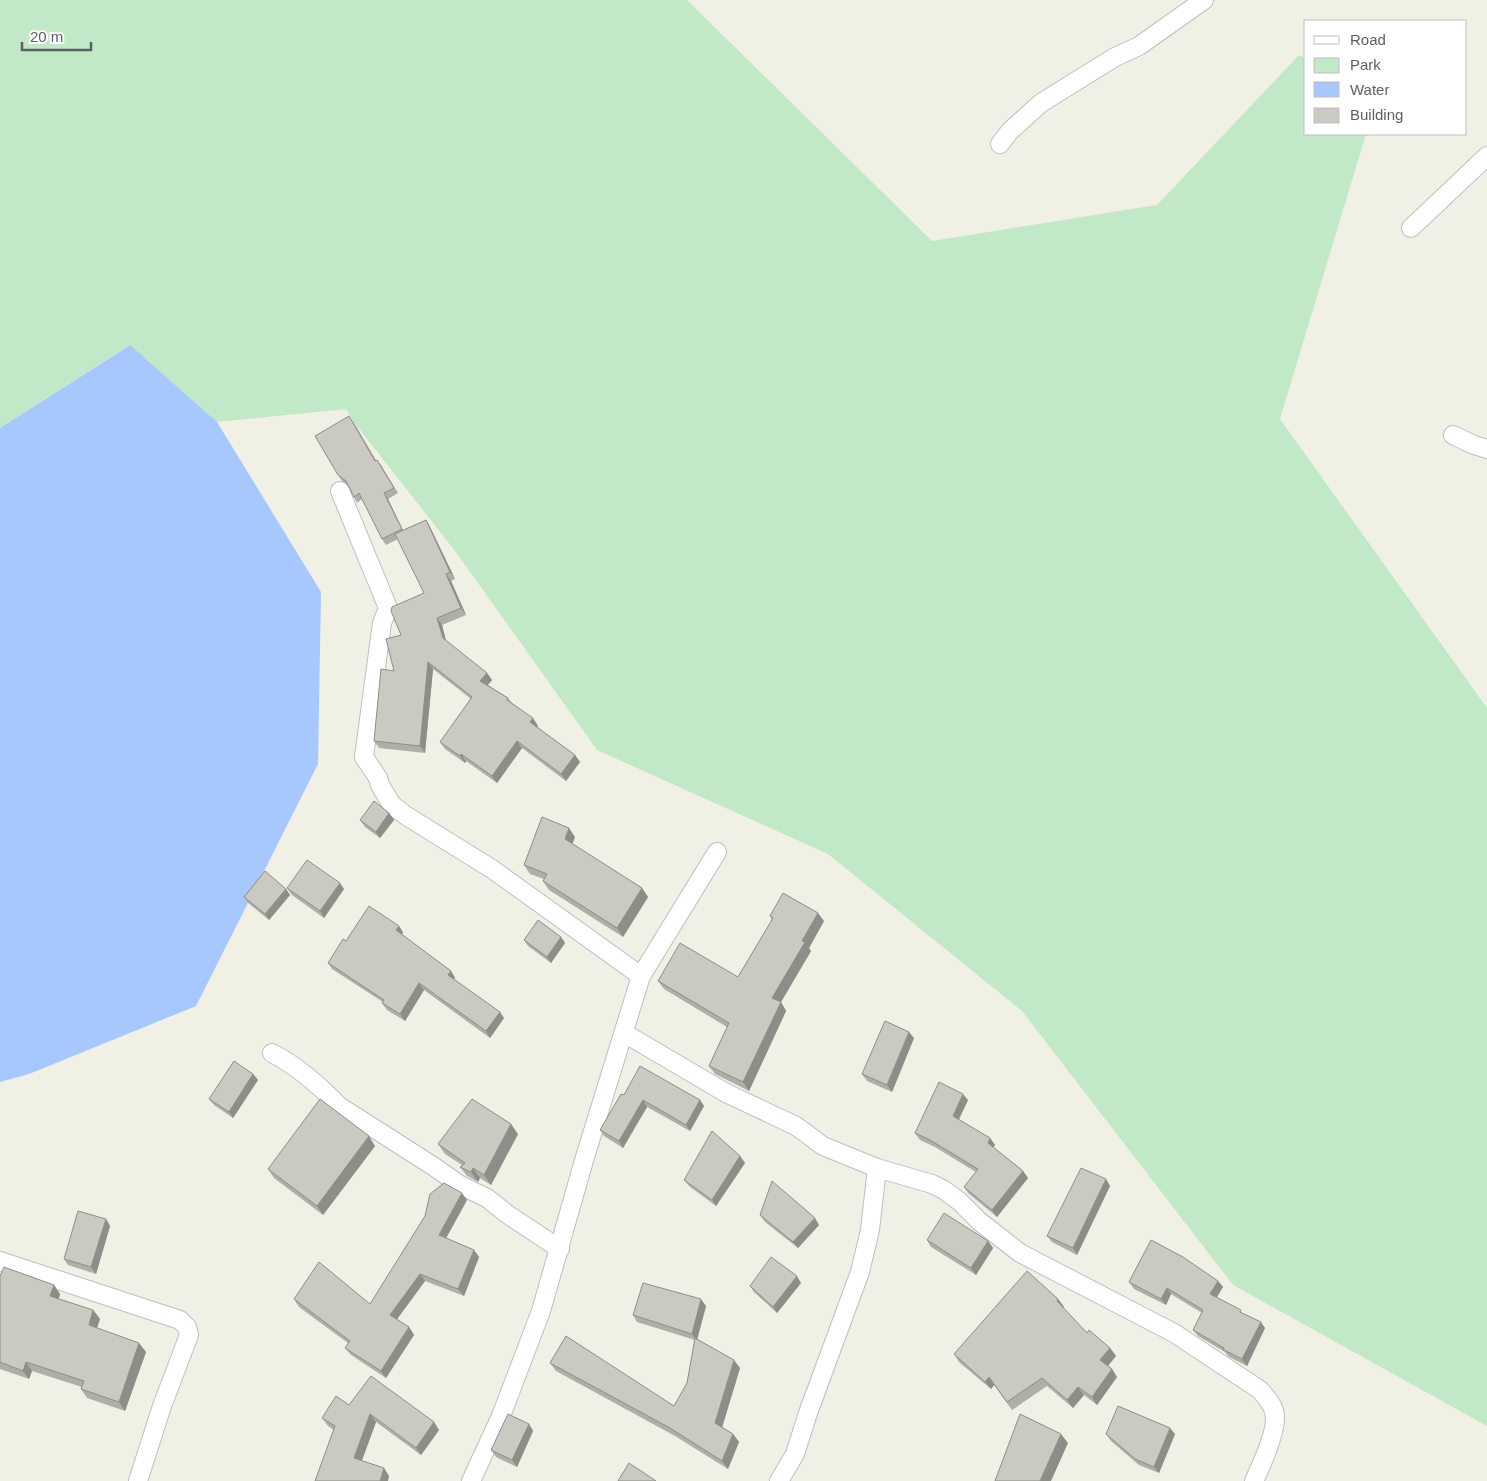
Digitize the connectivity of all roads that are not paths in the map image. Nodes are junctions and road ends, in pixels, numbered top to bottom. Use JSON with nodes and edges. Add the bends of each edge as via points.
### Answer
{"nodes":[{"id":1,"x":1204,"y":0,"type":"edge"},
{"id":2,"x":1000,"y":144,"type":"dead end"},
{"id":3,"x":1487,"y":156,"type":"edge"},
{"id":4,"x":1411,"y":228,"type":"dead end"},
{"id":5,"x":1453,"y":435,"type":"dead end"},
{"id":6,"x":1487,"y":449,"type":"edge"},
{"id":7,"x":340,"y":491,"type":"dead end"},
{"id":8,"x":717,"y":852,"type":"dead end"},
{"id":9,"x":641,"y":976,"type":"junction"},
{"id":10,"x":624,"y":1032,"type":"junction"},
{"id":11,"x":272,"y":1053,"type":"dead end"},
{"id":12,"x":877,"y":1168,"type":"junction"},
{"id":13,"x":560,"y":1249,"type":"junction"},
{"id":14,"x":0,"y":1261,"type":"edge"},
{"id":15,"x":138,"y":1481,"type":"edge"},
{"id":16,"x":471,"y":1481,"type":"edge"},
{"id":17,"x":779,"y":1481,"type":"edge"},
{"id":18,"x":1254,"y":1481,"type":"edge"}],
"edges":[{"from":1,"to":2,"type":"street","via":[[1139,46],[1115,57],[1041,103],[1010,130]]},
{"from":3,"to":4,"type":"street"},
{"from":5,"to":6,"type":"street"},
{"from":7,"to":9,"type":"street","via":[[388,608],[382,623],[364,757],[392,805],[492,869]]},
{"from":8,"to":9,"type":"street"},
{"from":9,"to":10,"type":"street"},
{"from":10,"to":12,"type":"street","via":[[726,1093],[796,1126],[823,1146]]},
{"from":10,"to":13,"type":"street"},
{"from":11,"to":13,"type":"street","via":[[326,1092],[338,1106],[460,1185],[487,1198]]},
{"from":12,"to":17,"type":"street","via":[[870,1230],[860,1272],[794,1454]]},
{"from":12,"to":18,"type":"street","via":[[944,1190],[1020,1253],[1174,1334],[1260,1390],[1276,1417],[1264,1460]]},
{"from":13,"to":16,"type":"street","via":[[541,1311],[501,1416]]},
{"from":14,"to":15,"type":"street","via":[[180,1320],[187,1326],[189,1335]]}]}
